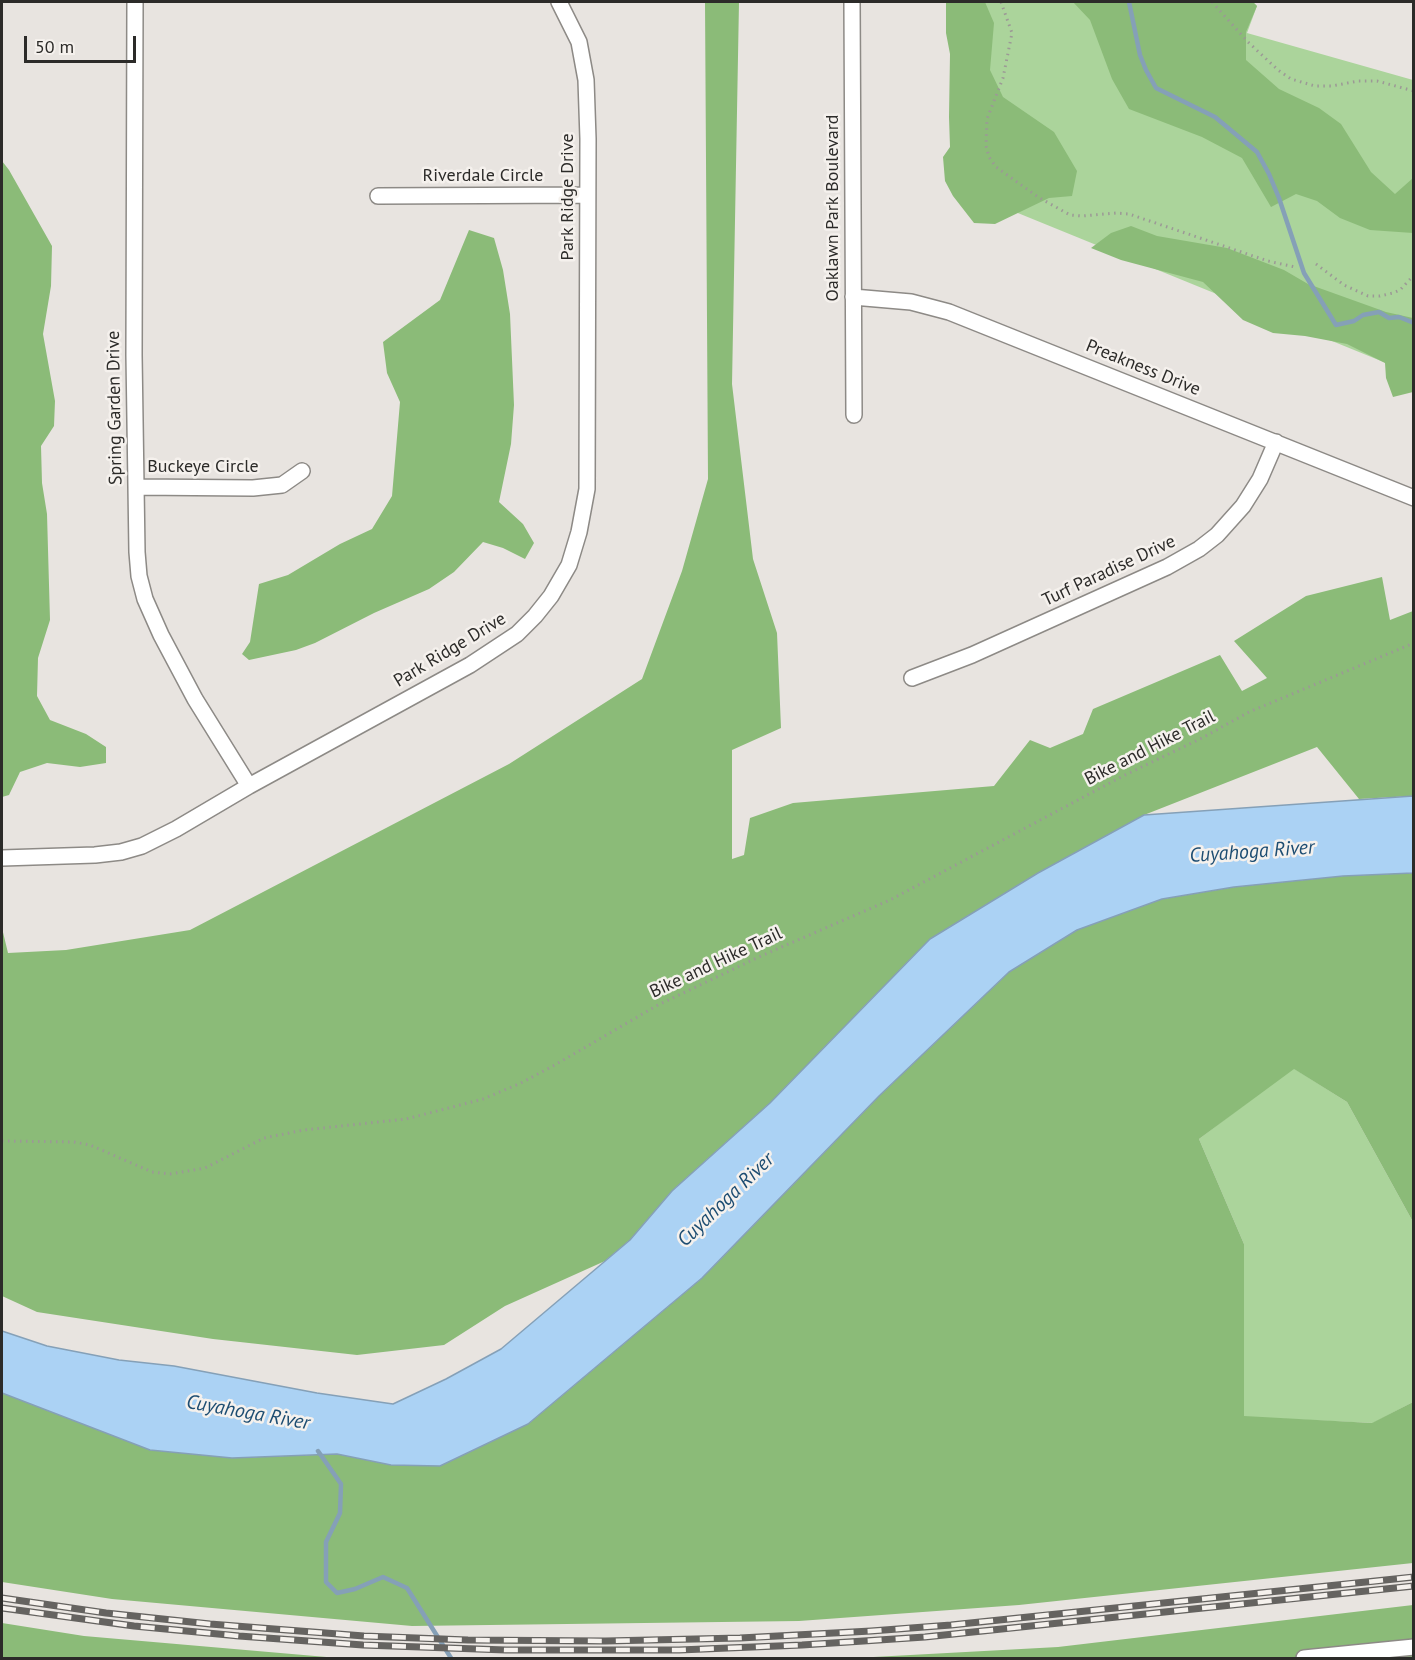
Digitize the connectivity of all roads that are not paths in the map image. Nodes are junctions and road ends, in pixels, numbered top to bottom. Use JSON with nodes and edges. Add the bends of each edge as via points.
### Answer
{"nodes":[{"id":1,"x":135,"y":2,"type":"edge"},
{"id":2,"x":559,"y":2,"type":"edge"},
{"id":3,"x":852,"y":2,"type":"edge"},
{"id":4,"x":587,"y":195,"type":"junction"},
{"id":5,"x":378,"y":196,"type":"dead end"},
{"id":6,"x":853,"y":297,"type":"junction"},
{"id":7,"x":854,"y":415,"type":"dead end"},
{"id":8,"x":1276,"y":442,"type":"junction"},
{"id":9,"x":302,"y":471,"type":"dead end"},
{"id":10,"x":136,"y":487,"type":"junction"},
{"id":11,"x":1413,"y":498,"type":"edge"},
{"id":12,"x":912,"y":678,"type":"dead end"},
{"id":13,"x":249,"y":786,"type":"junction"},
{"id":14,"x":2,"y":858,"type":"edge"},
{"id":15,"x":1413,"y":1647,"type":"edge"},
{"id":16,"x":1304,"y":1659,"type":"edge"}],
"edges":[{"from":1,"to":10,"type":"street","name":"Spring Garden Drive"},
{"from":2,"to":4,"type":"street","name":"Park Ridge Drive","via":[[579,42],[583,63]]},
{"from":3,"to":6,"type":"street","name":"Oaklawn Park Boulevard"},
{"from":4,"to":5,"type":"street","name":"Riverdale Circle"},
{"from":4,"to":13,"type":"street","name":"Park Ridge Drive","via":[[587,489],[579,532],[565,573],[546,603],[517,633],[470,665]]},
{"from":6,"to":7,"type":"street","name":"Oaklawn Park Boulevard"},
{"from":6,"to":8,"type":"street","name":"Preakness Drive","via":[[911,302],[949,312]]},
{"from":8,"to":11,"type":"street","name":"Preakness Drive"},
{"from":8,"to":12,"type":"street","name":"Turf Paradise Drive","via":[[1243,506],[1199,549],[994,645]]},
{"from":9,"to":10,"type":"street","name":"Buckeye Circle","via":[[282,485],[262,487]]},
{"from":10,"to":13,"type":"street","name":"Spring Garden Drive","via":[[137,552],[145,599],[195,699]]},
{"from":13,"to":14,"type":"street","name":"Park Ridge Drive","via":[[142,846],[121,852]]},
{"from":15,"to":16,"type":"street"}]}
